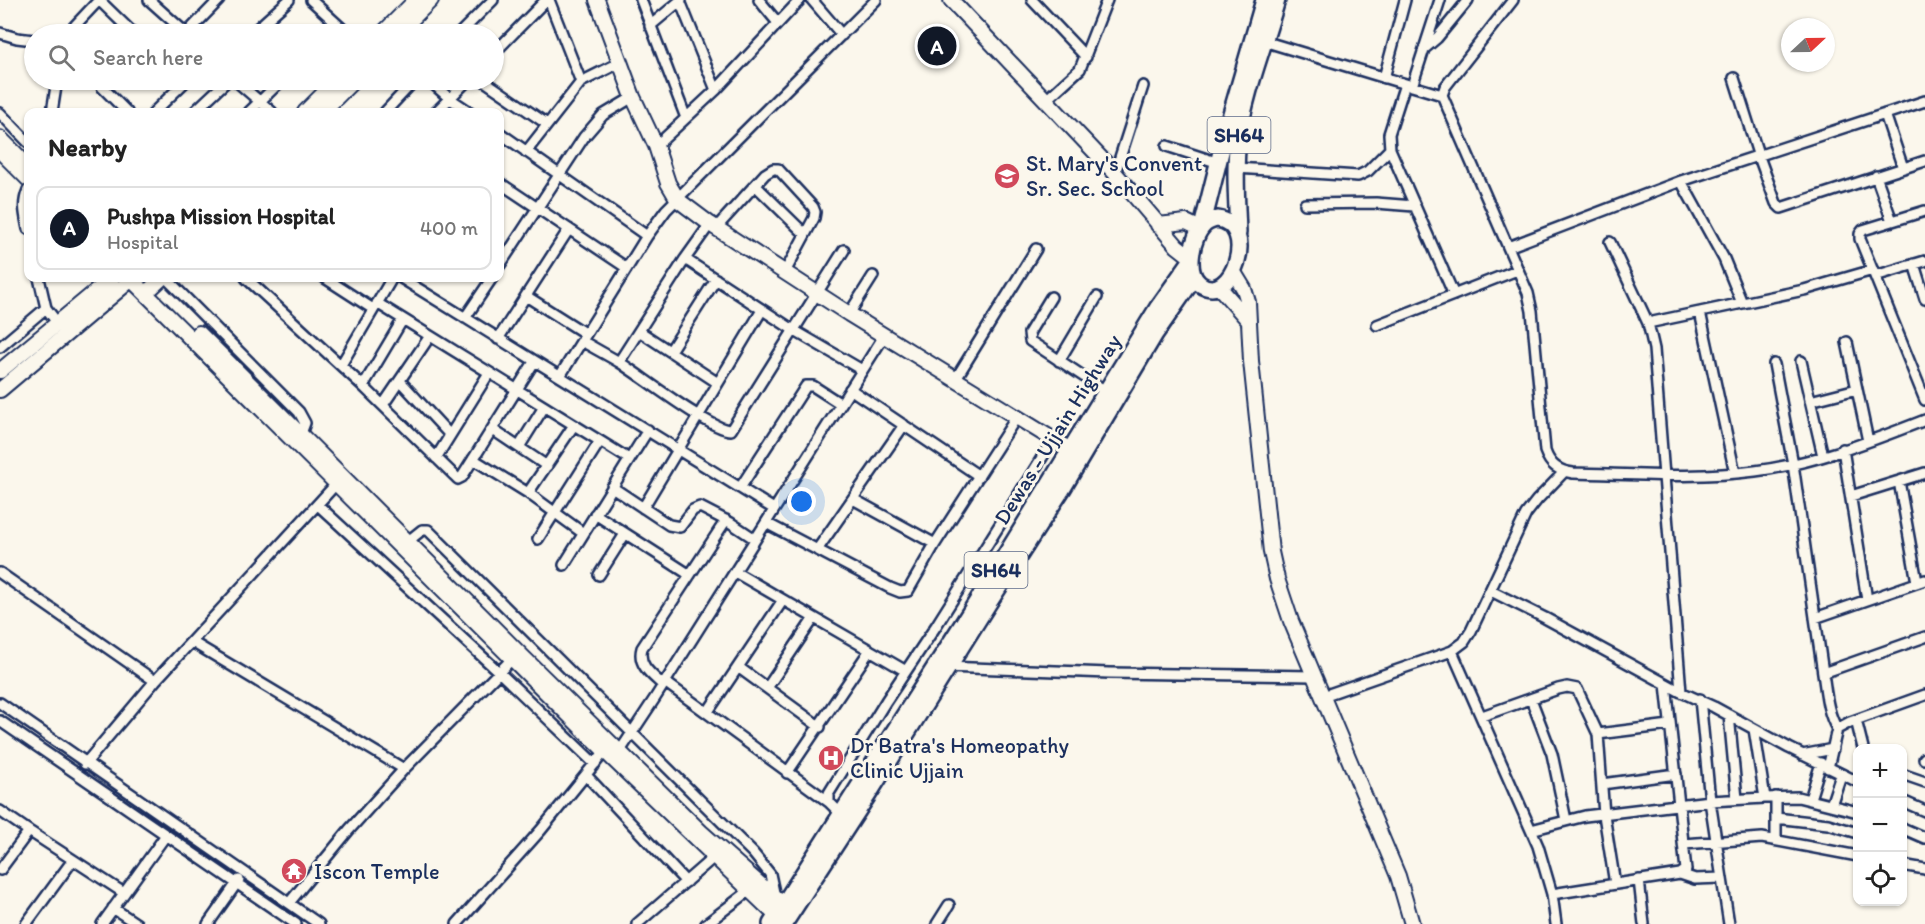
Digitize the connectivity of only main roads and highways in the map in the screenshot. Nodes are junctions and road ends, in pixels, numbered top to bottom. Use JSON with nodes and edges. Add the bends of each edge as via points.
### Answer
{"nodes":[{"id":1,"x":1264,"y":0,"type":"edge"},
{"id":2,"x":1277,"y":0,"type":"edge"},
{"id":3,"x":1259,"y":39,"type":"junction"},
{"id":4,"x":1201,"y":228,"type":"junction"},
{"id":5,"x":1238,"y":233,"type":"junction"},
{"id":6,"x":1191,"y":259,"type":"junction"},
{"id":7,"x":1194,"y":278,"type":"junction"},
{"id":8,"x":1076,"y":454,"type":"junction"},
{"id":9,"x":941,"y":667,"type":"junction"},
{"id":10,"x":781,"y":915,"type":"edge"}],
"edges":[{"from":1,"to":3,"type":"main road","name":"Dewas - Ujjain Highway","number":"SH64"},
{"from":2,"to":3,"type":"main road","name":"Dewas - Ujjain Highway","number":"SH64"},
{"from":3,"to":4,"type":"main road","name":"Dewas - Ujjain Highway","number":"SH64","via":[[1228,124]]},
{"from":3,"to":5,"type":"main road","name":"Dewas - Ujjain Highway","number":"SH64","via":[[1236,168]]},
{"from":4,"to":5,"type":"main road","via":[[1210,221],[1224,220]]},
{"from":4,"to":6,"type":"main road","name":"Dewas - Ujjain Highway","number":"SH64"},
{"from":5,"to":7,"type":"main road","name":"Dewas - Ujjain Highway","number":"SH64","via":[[1230,278],[1211,288]]},
{"from":6,"to":7,"type":"main road"},
{"from":6,"to":8,"type":"main road","name":"Dewas - Ujjain Highway","number":"SH64","via":[[1107,392]]},
{"from":7,"to":8,"type":"main road","name":"Dewas - Ujjain Highway","number":"SH64"},
{"from":8,"to":9,"type":"main road","name":"Dewas - Ujjain Highway","number":"SH64"},
{"from":9,"to":10,"type":"main road","name":"Dewas - Ujjain Highway","number":"SH64","via":[[841,814]]},
{"from":9,"to":10,"type":"main road","name":"Dewas - Ujjain Highway","number":"SH64","via":[[868,795]]}]}
